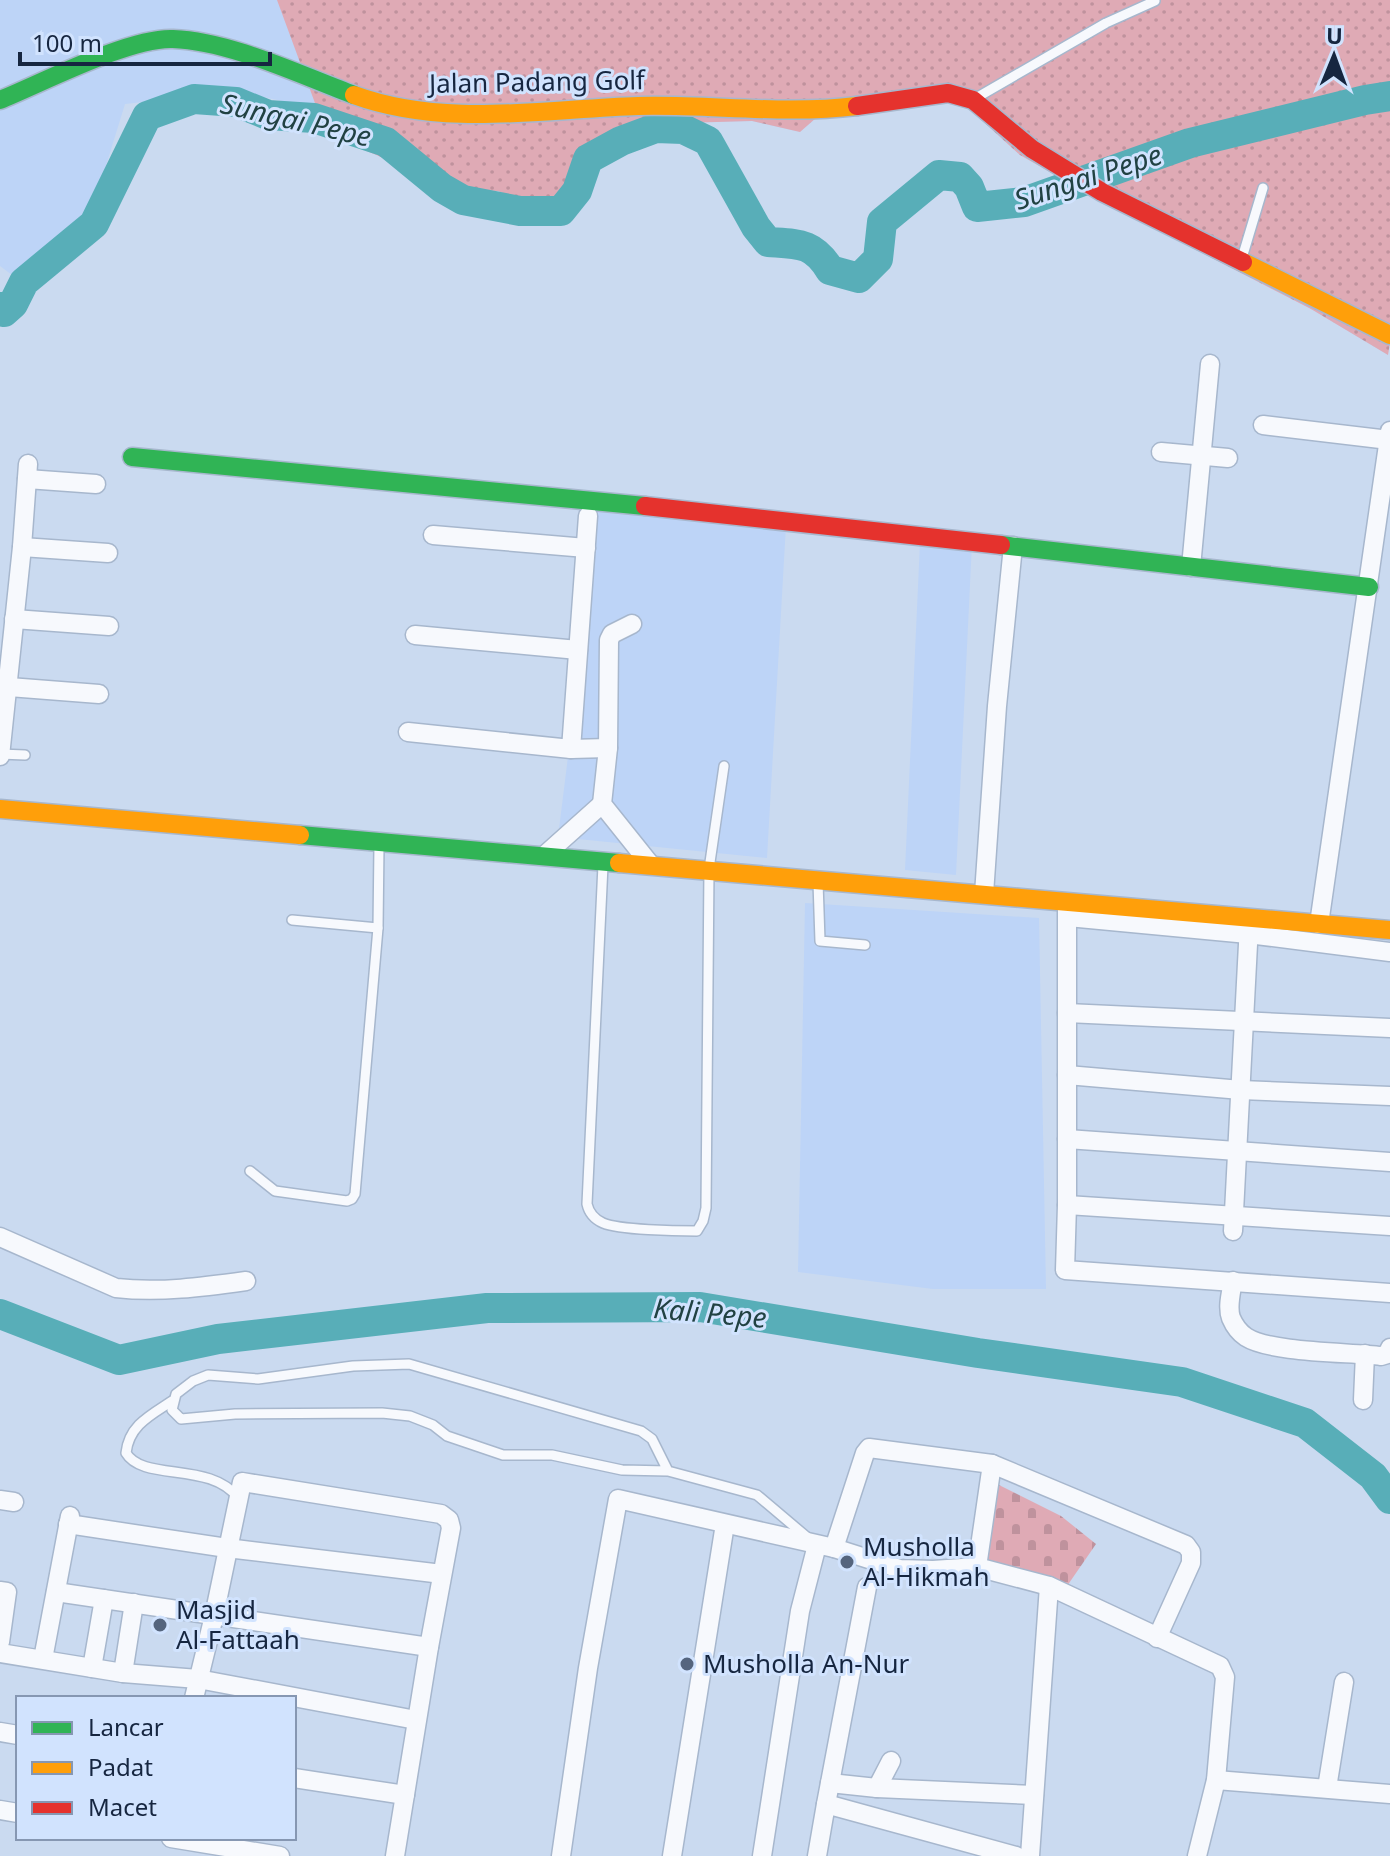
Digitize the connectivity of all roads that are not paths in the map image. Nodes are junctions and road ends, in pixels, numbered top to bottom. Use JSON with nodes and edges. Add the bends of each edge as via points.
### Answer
{"nodes":[{"id":1,"x":1155,"y":1,"type":"edge"},
{"id":2,"x":0,"y":100,"type":"edge"},
{"id":3,"x":973,"y":100,"type":"junction"},
{"id":4,"x":1263,"y":188,"type":"dead end"},
{"id":5,"x":1241,"y":262,"type":"junction"},
{"id":6,"x":1390,"y":335,"type":"edge"},
{"id":7,"x":1210,"y":364,"type":"dead end"},
{"id":8,"x":1263,"y":425,"type":"dead end"},
{"id":9,"x":1389,"y":435,"type":"edge"},
{"id":10,"x":1161,"y":452,"type":"dead end"},
{"id":11,"x":1202,"y":456,"type":"junction"},
{"id":12,"x":132,"y":457,"type":"dead end"},
{"id":13,"x":1228,"y":458,"type":"dead end"},
{"id":14,"x":96,"y":484,"type":"dead end"},
{"id":15,"x":588,"y":516,"type":"dead end"},
{"id":16,"x":433,"y":535,"type":"dead end"},
{"id":17,"x":1013,"y":546,"type":"junction"},
{"id":18,"x":22,"y":547,"type":"junction"},
{"id":19,"x":586,"y":548,"type":"junction"},
{"id":20,"x":108,"y":553,"type":"dead end"},
{"id":21,"x":1191,"y":567,"type":"junction"},
{"id":22,"x":1369,"y":587,"type":"junction"},
{"id":23,"x":14,"y":619,"type":"junction"},
{"id":24,"x":632,"y":624,"type":"dead end"},
{"id":25,"x":109,"y":626,"type":"dead end"},
{"id":26,"x":415,"y":635,"type":"dead end"},
{"id":27,"x":578,"y":650,"type":"junction"},
{"id":28,"x":9,"y":687,"type":"junction"},
{"id":29,"x":99,"y":694,"type":"dead end"},
{"id":30,"x":408,"y":732,"type":"dead end"},
{"id":31,"x":608,"y":748,"type":"junction"},
{"id":32,"x":571,"y":749,"type":"junction"},
{"id":33,"x":0,"y":755,"type":"edge"},
{"id":34,"x":25,"y":755,"type":"dead end"},
{"id":35,"x":724,"y":766,"type":"dead end"},
{"id":36,"x":602,"y":804,"type":"junction"},
{"id":37,"x":0,"y":809,"type":"edge"},
{"id":38,"x":379,"y":841,"type":"junction"},
{"id":39,"x":545,"y":855,"type":"junction"},
{"id":40,"x":603,"y":860,"type":"junction"},
{"id":41,"x":650,"y":864,"type":"junction"},
{"id":42,"x":709,"y":869,"type":"junction"},
{"id":43,"x":817,"y":879,"type":"junction"},
{"id":44,"x":984,"y":894,"type":"junction"},
{"id":45,"x":292,"y":920,"type":"dead end"},
{"id":46,"x":1319,"y":924,"type":"junction"},
{"id":47,"x":1249,"y":926,"type":"junction"},
{"id":48,"x":378,"y":928,"type":"junction"},
{"id":49,"x":1390,"y":930,"type":"edge"},
{"id":50,"x":865,"y":945,"type":"dead end"},
{"id":51,"x":1390,"y":952,"type":"edge"},
{"id":52,"x":1067,"y":1013,"type":"junction"},
{"id":53,"x":1244,"y":1021,"type":"junction"},
{"id":54,"x":1390,"y":1028,"type":"edge"},
{"id":55,"x":1067,"y":1075,"type":"junction"},
{"id":56,"x":1241,"y":1090,"type":"junction"},
{"id":57,"x":1390,"y":1096,"type":"edge"},
{"id":58,"x":1067,"y":1139,"type":"junction"},
{"id":59,"x":1236,"y":1153,"type":"junction"},
{"id":60,"x":1390,"y":1162,"type":"edge"},
{"id":61,"x":250,"y":1171,"type":"dead end"},
{"id":62,"x":1067,"y":1205,"type":"junction"},
{"id":63,"x":1233,"y":1224,"type":"junction"},
{"id":64,"x":1390,"y":1226,"type":"edge"},
{"id":65,"x":0,"y":1237,"type":"edge"},
{"id":66,"x":246,"y":1281,"type":"dead end"},
{"id":67,"x":1233,"y":1281,"type":"junction"},
{"id":68,"x":1390,"y":1293,"type":"edge"},
{"id":69,"x":1390,"y":1348,"type":"edge"},
{"id":70,"x":1365,"y":1354,"type":"junction"},
{"id":71,"x":1363,"y":1400,"type":"dead end"},
{"id":72,"x":172,"y":1401,"type":"junction"},
{"id":73,"x":992,"y":1464,"type":"junction"},
{"id":74,"x":668,"y":1471,"type":"junction"},
{"id":75,"x":239,"y":1499,"type":"junction"},
{"id":76,"x":725,"y":1524,"type":"junction"},
{"id":77,"x":826,"y":1546,"type":"junction"},
{"id":78,"x":227,"y":1548,"type":"junction"},
{"id":79,"x":977,"y":1567,"type":"junction"},
{"id":80,"x":442,"y":1574,"type":"junction"},
{"id":81,"x":1049,"y":1586,"type":"junction"},
{"id":82,"x":867,"y":1587,"type":"dead end"},
{"id":83,"x":0,"y":1591,"type":"edge"},
{"id":84,"x":56,"y":1592,"type":"junction"},
{"id":85,"x":104,"y":1599,"type":"junction"},
{"id":86,"x":134,"y":1603,"type":"junction"},
{"id":87,"x":214,"y":1616,"type":"junction"},
{"id":88,"x":1157,"y":1638,"type":"junction"},
{"id":89,"x":0,"y":1642,"type":"edge"},
{"id":90,"x":429,"y":1647,"type":"junction"},
{"id":91,"x":0,"y":1653,"type":"edge"},
{"id":92,"x":43,"y":1659,"type":"junction"},
{"id":93,"x":92,"y":1668,"type":"junction"},
{"id":94,"x":123,"y":1673,"type":"junction"},
{"id":95,"x":198,"y":1679,"type":"junction"},
{"id":96,"x":1344,"y":1682,"type":"dead end"},
{"id":97,"x":194,"y":1696,"type":"edge"},
{"id":98,"x":288,"y":1696,"type":"edge"},
{"id":99,"x":296,"y":1697,"type":"edge"},
{"id":100,"x":416,"y":1720,"type":"junction"},
{"id":101,"x":891,"y":1761,"type":"dead end"},
{"id":102,"x":296,"y":1778,"type":"edge"},
{"id":103,"x":1216,"y":1780,"type":"junction"},
{"id":104,"x":830,"y":1783,"type":"junction"},
{"id":105,"x":877,"y":1788,"type":"junction"},
{"id":106,"x":1327,"y":1788,"type":"junction"},
{"id":107,"x":1390,"y":1794,"type":"edge"},
{"id":108,"x":405,"y":1795,"type":"junction"},
{"id":109,"x":1034,"y":1795,"type":"junction"},
{"id":110,"x":826,"y":1804,"type":"junction"},
{"id":111,"x":190,"y":1849,"type":"edge"},
{"id":112,"x":269,"y":1855,"type":"edge"},
{"id":113,"x":395,"y":1856,"type":"edge"},
{"id":114,"x":561,"y":1856,"type":"edge"},
{"id":115,"x":672,"y":1856,"type":"edge"},
{"id":116,"x":762,"y":1856,"type":"edge"},
{"id":117,"x":817,"y":1856,"type":"edge"},
{"id":118,"x":1016,"y":1856,"type":"edge"},
{"id":119,"x":1030,"y":1856,"type":"edge"},
{"id":120,"x":1197,"y":1856,"type":"edge"}],
"edges":[{"from":1,"to":3,"type":"lane","via":[[1106,23]]},
{"from":2,"to":3,"type":"street","name":"Jalan Padang Golf","via":[[134,45],[173,39],[220,46],[362,98],[430,112],[830,107],[948,93]]},
{"from":3,"to":5,"type":"street","via":[[1071,175]]},
{"from":4,"to":5,"type":"lane"},
{"from":5,"to":6,"type":"street"},
{"from":7,"to":11,"type":"street"},
{"from":8,"to":9,"type":"street"},
{"from":9,"to":22,"type":"street"},
{"from":10,"to":11,"type":"street"},
{"from":11,"to":13,"type":"street"},
{"from":11,"to":21,"type":"street"},
{"from":12,"to":17,"type":"street","via":[[440,483]]},
{"from":14,"to":18,"type":"street","via":[[28,472]]},
{"from":15,"to":19,"type":"street"},
{"from":16,"to":19,"type":"street"},
{"from":17,"to":21,"type":"street"},
{"from":17,"to":44,"type":"street"},
{"from":18,"to":20,"type":"street"},
{"from":18,"to":23,"type":"street"},
{"from":19,"to":27,"type":"street"},
{"from":21,"to":22,"type":"street"},
{"from":22,"to":46,"type":"street"},
{"from":23,"to":25,"type":"street"},
{"from":23,"to":28,"type":"street"},
{"from":24,"to":31,"type":"street","via":[[609,640]]},
{"from":26,"to":27,"type":"street"},
{"from":27,"to":32,"type":"street"},
{"from":28,"to":29,"type":"street"},
{"from":28,"to":33,"type":"street"},
{"from":30,"to":32,"type":"street"},
{"from":31,"to":32,"type":"street"},
{"from":31,"to":36,"type":"street"},
{"from":33,"to":34,"type":"lane"},
{"from":35,"to":42,"type":"lane"},
{"from":36,"to":39,"type":"street"},
{"from":36,"to":41,"type":"street"},
{"from":37,"to":38,"type":"street"},
{"from":38,"to":39,"type":"street"},
{"from":38,"to":48,"type":"lane"},
{"from":39,"to":40,"type":"street"},
{"from":40,"to":41,"type":"street"},
{"from":40,"to":42,"type":"lane","via":[[587,1204],[589,1213],[604,1224],[669,1232],[697,1231],[706,1208]]},
{"from":41,"to":42,"type":"street"},
{"from":42,"to":43,"type":"street"},
{"from":43,"to":44,"type":"street"},
{"from":43,"to":50,"type":"lane","via":[[820,941]]},
{"from":44,"to":47,"type":"street"},
{"from":45,"to":48,"type":"lane"},
{"from":46,"to":47,"type":"street"},
{"from":46,"to":49,"type":"street"},
{"from":47,"to":51,"type":"street"},
{"from":47,"to":52,"type":"street","via":[[1068,913]]},
{"from":47,"to":53,"type":"street"},
{"from":48,"to":61,"type":"lane","via":[[355,1194],[347,1201],[275,1191]]},
{"from":52,"to":53,"type":"street"},
{"from":52,"to":55,"type":"street"},
{"from":53,"to":54,"type":"street"},
{"from":53,"to":56,"type":"street"},
{"from":55,"to":56,"type":"street"},
{"from":55,"to":58,"type":"street"},
{"from":56,"to":57,"type":"street"},
{"from":56,"to":59,"type":"street"},
{"from":58,"to":59,"type":"street"},
{"from":58,"to":62,"type":"street"},
{"from":59,"to":60,"type":"street"},
{"from":59,"to":63,"type":"street"},
{"from":62,"to":63,"type":"street"},
{"from":62,"to":67,"type":"street","via":[[1067,1271]]},
{"from":63,"to":64,"type":"street"},
{"from":65,"to":66,"type":"street","via":[[116,1288]]},
{"from":67,"to":68,"type":"street"},
{"from":67,"to":70,"type":"street","via":[[1231,1318],[1247,1338],[1312,1351]]},
{"from":69,"to":70,"type":"street","via":[[1381,1356]]},
{"from":70,"to":71,"type":"street"},
{"from":72,"to":74,"type":"lane","via":[[172,1410],[181,1419],[250,1414],[410,1416],[447,1436],[503,1455],[552,1455],[622,1470]]},
{"from":72,"to":74,"type":"lane","via":[[208,1375],[258,1379],[409,1364],[641,1431],[652,1439]]},
{"from":72,"to":75,"type":"lane","via":[[131,1433],[126,1453],[131,1462],[210,1479]]},
{"from":73,"to":77,"type":"street","via":[[869,1448]]},
{"from":73,"to":79,"type":"street"},
{"from":73,"to":88,"type":"street","via":[[1186,1545],[1191,1563]]},
{"from":74,"to":77,"type":"lane","via":[[757,1495]]},
{"from":75,"to":78,"type":"street"},
{"from":75,"to":80,"type":"street","via":[[242,1482],[441,1514],[451,1528]]},
{"from":76,"to":77,"type":"street"},
{"from":76,"to":114,"type":"street","via":[[618,1499]]},
{"from":76,"to":115,"type":"street"},
{"from":77,"to":79,"type":"street","via":[[900,1569]]},
{"from":77,"to":116,"type":"street","via":[[800,1611]]},
{"from":78,"to":80,"type":"street"},
{"from":78,"to":84,"type":"street","via":[[69,1520]]},
{"from":78,"to":87,"type":"street"},
{"from":79,"to":81,"type":"street"},
{"from":80,"to":90,"type":"street"},
{"from":81,"to":88,"type":"street"},
{"from":81,"to":109,"type":"street"},
{"from":82,"to":104,"type":"street"},
{"from":83,"to":89,"type":"street","via":[[7,1592]]},
{"from":84,"to":85,"type":"street"},
{"from":84,"to":92,"type":"street"},
{"from":85,"to":86,"type":"street"},
{"from":85,"to":93,"type":"street"},
{"from":86,"to":87,"type":"street"},
{"from":86,"to":94,"type":"street"},
{"from":87,"to":90,"type":"street"},
{"from":87,"to":95,"type":"street"},
{"from":88,"to":103,"type":"street","via":[[1224,1671]]},
{"from":90,"to":100,"type":"street"},
{"from":91,"to":92,"type":"street"},
{"from":92,"to":93,"type":"street"},
{"from":93,"to":94,"type":"street"},
{"from":94,"to":95,"type":"street"},
{"from":95,"to":97,"type":"street"},
{"from":95,"to":98,"type":"street"},
{"from":96,"to":106,"type":"street"},
{"from":99,"to":100,"type":"street"},
{"from":100,"to":108,"type":"street"},
{"from":101,"to":105,"type":"street"},
{"from":102,"to":108,"type":"street"},
{"from":103,"to":106,"type":"street"},
{"from":103,"to":120,"type":"street"},
{"from":104,"to":105,"type":"street"},
{"from":104,"to":110,"type":"street"},
{"from":105,"to":109,"type":"street"},
{"from":106,"to":107,"type":"street"},
{"from":108,"to":113,"type":"street"},
{"from":109,"to":119,"type":"street"},
{"from":110,"to":117,"type":"street"},
{"from":110,"to":118,"type":"street"},
{"from":111,"to":112,"type":"street"}]}
